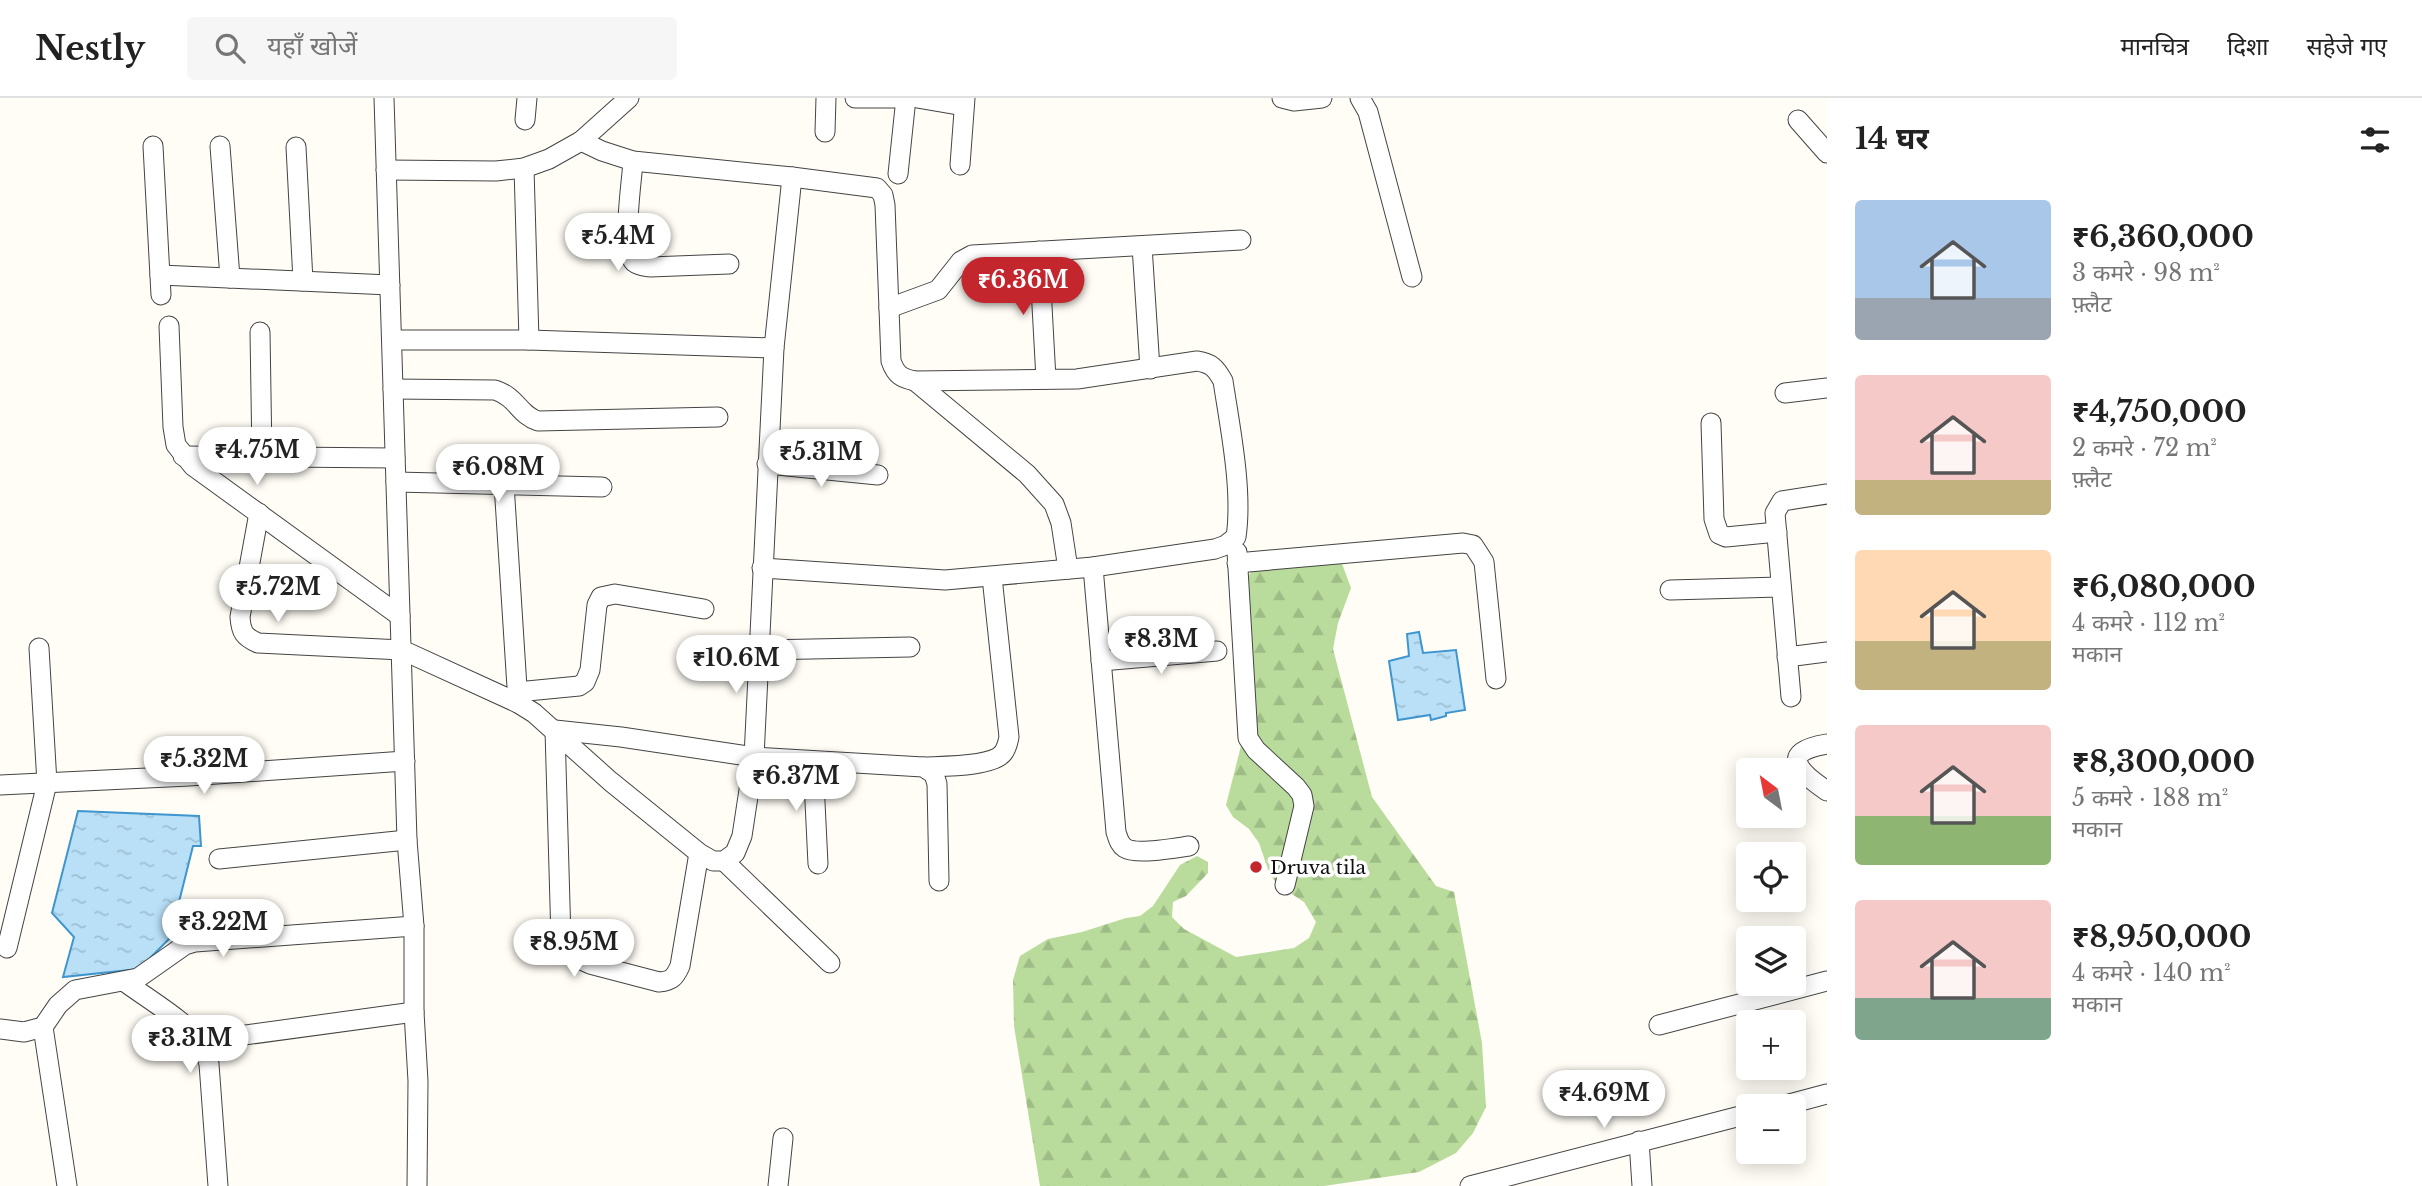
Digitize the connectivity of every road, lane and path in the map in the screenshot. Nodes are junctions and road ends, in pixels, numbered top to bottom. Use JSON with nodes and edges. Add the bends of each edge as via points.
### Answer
{"nodes":[{"id":1,"x":384,"y":98,"type":"edge"},
{"id":2,"x":527,"y":98,"type":"edge"},
{"id":3,"x":629,"y":98,"type":"edge"},
{"id":4,"x":827,"y":98,"type":"edge"},
{"id":5,"x":855,"y":98,"type":"edge"},
{"id":6,"x":906,"y":98,"type":"edge"},
{"id":7,"x":917,"y":98,"type":"edge"},
{"id":8,"x":1282,"y":98,"type":"edge"},
{"id":9,"x":1322,"y":98,"type":"edge"},
{"id":10,"x":1360,"y":98,"type":"edge"},
{"id":11,"x":964,"y":102,"type":"edge"},
{"id":12,"x":525,"y":120,"type":"dead end"},
{"id":13,"x":1798,"y":120,"type":"dead end"},
{"id":14,"x":825,"y":132,"type":"dead end"},
{"id":15,"x":580,"y":141,"type":"junction"},
{"id":16,"x":153,"y":146,"type":"dead end"},
{"id":17,"x":220,"y":146,"type":"dead end"},
{"id":18,"x":296,"y":147,"type":"dead end"},
{"id":19,"x":1827,"y":153,"type":"edge"},
{"id":20,"x":633,"y":161,"type":"junction"},
{"id":21,"x":960,"y":164,"type":"dead end"},
{"id":22,"x":524,"y":168,"type":"junction"},
{"id":23,"x":386,"y":170,"type":"junction"},
{"id":24,"x":898,"y":174,"type":"dead end"},
{"id":25,"x":792,"y":177,"type":"junction"},
{"id":26,"x":1241,"y":240,"type":"dead end"},
{"id":27,"x":1142,"y":246,"type":"junction"},
{"id":28,"x":1039,"y":251,"type":"junction"},
{"id":29,"x":729,"y":264,"type":"dead end"},
{"id":30,"x":160,"y":275,"type":"junction"},
{"id":31,"x":1412,"y":277,"type":"dead end"},
{"id":32,"x":230,"y":278,"type":"junction"},
{"id":33,"x":303,"y":281,"type":"junction"},
{"id":34,"x":390,"y":285,"type":"junction"},
{"id":35,"x":161,"y":295,"type":"dead end"},
{"id":36,"x":889,"y":308,"type":"junction"},
{"id":37,"x":169,"y":326,"type":"dead end"},
{"id":38,"x":260,"y":332,"type":"dead end"},
{"id":39,"x":391,"y":340,"type":"junction"},
{"id":40,"x":528,"y":340,"type":"junction"},
{"id":41,"x":774,"y":348,"type":"junction"},
{"id":42,"x":1150,"y":369,"type":"junction"},
{"id":43,"x":1046,"y":379,"type":"junction"},
{"id":44,"x":915,"y":381,"type":"junction"},
{"id":45,"x":1827,"y":388,"type":"edge"},
{"id":46,"x":393,"y":389,"type":"junction"},
{"id":47,"x":1786,"y":393,"type":"dead end"},
{"id":48,"x":718,"y":417,"type":"dead end"},
{"id":49,"x":1711,"y":423,"type":"dead end"},
{"id":50,"x":183,"y":456,"type":"junction"},
{"id":51,"x":262,"y":457,"type":"junction"},
{"id":52,"x":395,"y":458,"type":"junction"},
{"id":53,"x":767,"y":464,"type":"junction"},
{"id":54,"x":878,"y":475,"type":"dead end"},
{"id":55,"x":396,"y":482,"type":"junction"},
{"id":56,"x":504,"y":484,"type":"junction"},
{"id":57,"x":602,"y":486,"type":"dead end"},
{"id":58,"x":1827,"y":494,"type":"edge"},
{"id":59,"x":258,"y":513,"type":"junction"},
{"id":60,"x":1777,"y":532,"type":"junction"},
{"id":61,"x":1236,"y":537,"type":"junction"},
{"id":62,"x":1237,"y":563,"type":"junction"},
{"id":63,"x":1093,"y":567,"type":"junction"},
{"id":64,"x":762,"y":568,"type":"junction"},
{"id":65,"x":1068,"y":569,"type":"junction"},
{"id":66,"x":992,"y":577,"type":"junction"},
{"id":67,"x":1781,"y":587,"type":"junction"},
{"id":68,"x":1670,"y":590,"type":"dead end"},
{"id":69,"x":704,"y":609,"type":"dead end"},
{"id":70,"x":401,"y":616,"type":"junction"},
{"id":71,"x":39,"y":648,"type":"dead end"},
{"id":72,"x":910,"y":648,"type":"dead end"},
{"id":73,"x":402,"y":650,"type":"junction"},
{"id":74,"x":758,"y":650,"type":"junction"},
{"id":75,"x":1217,"y":651,"type":"dead end"},
{"id":76,"x":1827,"y":652,"type":"edge"},
{"id":77,"x":1787,"y":657,"type":"junction"},
{"id":78,"x":1101,"y":661,"type":"junction"},
{"id":79,"x":1496,"y":678,"type":"dead end"},
{"id":80,"x":1791,"y":697,"type":"dead end"},
{"id":81,"x":518,"y":698,"type":"junction"},
{"id":82,"x":555,"y":730,"type":"junction"},
{"id":83,"x":1827,"y":744,"type":"edge"},
{"id":84,"x":754,"y":757,"type":"junction"},
{"id":85,"x":405,"y":761,"type":"junction"},
{"id":86,"x":813,"y":761,"type":"junction"},
{"id":87,"x":923,"y":767,"type":"junction"},
{"id":88,"x":47,"y":783,"type":"junction"},
{"id":89,"x":0,"y":785,"type":"edge"},
{"id":90,"x":1827,"y":792,"type":"edge"},
{"id":91,"x":407,"y":840,"type":"junction"},
{"id":92,"x":1189,"y":846,"type":"dead end"},
{"id":93,"x":699,"y":853,"type":"junction"},
{"id":94,"x":219,"y":859,"type":"dead end"},
{"id":95,"x":724,"y":861,"type":"junction"},
{"id":96,"x":818,"y":864,"type":"dead end"},
{"id":97,"x":939,"y":881,"type":"dead end"},
{"id":98,"x":1285,"y":885,"type":"dead end"},
{"id":99,"x":414,"y":926,"type":"junction"},
{"id":100,"x":7,"y":948,"type":"dead end"},
{"id":101,"x":830,"y":963,"type":"dead end"},
{"id":102,"x":1827,"y":981,"type":"edge"},
{"id":103,"x":125,"y":982,"type":"junction"},
{"id":104,"x":414,"y":1012,"type":"junction"},
{"id":105,"x":1659,"y":1025,"type":"dead end"},
{"id":106,"x":43,"y":1027,"type":"junction"},
{"id":107,"x":0,"y":1029,"type":"edge"},
{"id":108,"x":201,"y":1041,"type":"junction"},
{"id":109,"x":1827,"y":1094,"type":"edge"},
{"id":110,"x":1806,"y":1100,"type":"edge"},
{"id":111,"x":1736,"y":1117,"type":"edge"},
{"id":112,"x":783,"y":1138,"type":"dead end"},
{"id":113,"x":1639,"y":1141,"type":"junction"},
{"id":114,"x":1494,"y":1183,"type":"edge"},
{"id":115,"x":67,"y":1186,"type":"edge"},
{"id":116,"x":218,"y":1186,"type":"edge"},
{"id":117,"x":417,"y":1186,"type":"edge"},
{"id":118,"x":778,"y":1186,"type":"edge"},
{"id":119,"x":1470,"y":1186,"type":"edge"},
{"id":120,"x":1642,"y":1186,"type":"edge"}],
"edges":[{"from":1,"to":23,"type":"street"},
{"from":2,"to":12,"type":"street"},
{"from":3,"to":15,"type":"street"},
{"from":4,"to":14,"type":"street"},
{"from":5,"to":6,"type":"street"},
{"from":6,"to":24,"type":"street"},
{"from":7,"to":11,"type":"street"},
{"from":8,"to":9,"type":"street","via":[[1294,102]]},
{"from":10,"to":31,"type":"street","via":[[1368,112]]},
{"from":11,"to":21,"type":"street"},
{"from":13,"to":19,"type":"street"},
{"from":15,"to":20,"type":"street"},
{"from":15,"to":22,"type":"street"},
{"from":16,"to":30,"type":"street"},
{"from":17,"to":32,"type":"street"},
{"from":18,"to":33,"type":"street"},
{"from":20,"to":25,"type":"street"},
{"from":20,"to":29,"type":"street","via":[[628,244],[634,261],[650,267]]},
{"from":22,"to":23,"type":"street","via":[[496,172]]},
{"from":22,"to":40,"type":"street"},
{"from":23,"to":34,"type":"street"},
{"from":25,"to":36,"type":"street","via":[[868,185],[883,195]]},
{"from":25,"to":41,"type":"street"},
{"from":26,"to":27,"type":"street"},
{"from":27,"to":28,"type":"street"},
{"from":27,"to":42,"type":"street"},
{"from":28,"to":36,"type":"street","via":[[972,255],[961,261],[938,290]]},
{"from":28,"to":43,"type":"street"},
{"from":30,"to":32,"type":"street"},
{"from":30,"to":35,"type":"street"},
{"from":32,"to":33,"type":"street"},
{"from":33,"to":34,"type":"street"},
{"from":34,"to":39,"type":"street"},
{"from":36,"to":44,"type":"street","via":[[891,361],[902,378]]},
{"from":37,"to":50,"type":"street","via":[[173,427]]},
{"from":38,"to":51,"type":"street"},
{"from":39,"to":40,"type":"street"},
{"from":39,"to":46,"type":"street"},
{"from":40,"to":41,"type":"street"},
{"from":41,"to":53,"type":"street"},
{"from":42,"to":43,"type":"street"},
{"from":42,"to":61,"type":"street","via":[[1197,360],[1209,363],[1223,381],[1233,445]]},
{"from":43,"to":44,"type":"street"},
{"from":44,"to":65,"type":"street","via":[[1027,474],[1054,504]]},
{"from":45,"to":47,"type":"street"},
{"from":46,"to":48,"type":"street","via":[[495,390],[507,394],[538,421]]},
{"from":46,"to":52,"type":"street"},
{"from":49,"to":60,"type":"street","via":[[1714,519],[1719,534]]},
{"from":50,"to":51,"type":"street"},
{"from":50,"to":59,"type":"street"},
{"from":51,"to":52,"type":"street"},
{"from":52,"to":55,"type":"street"},
{"from":53,"to":54,"type":"street"},
{"from":53,"to":64,"type":"street"},
{"from":55,"to":56,"type":"street"},
{"from":55,"to":70,"type":"street"},
{"from":56,"to":57,"type":"street"},
{"from":56,"to":81,"type":"street"},
{"from":58,"to":60,"type":"street","via":[[1782,501],[1775,513]]},
{"from":59,"to":70,"type":"street"},
{"from":59,"to":73,"type":"street","via":[[240,617],[246,638],[258,643]]},
{"from":60,"to":67,"type":"street"},
{"from":61,"to":62,"type":"street"},
{"from":61,"to":63,"type":"street","via":[[1215,548]]},
{"from":62,"to":79,"type":"street","via":[[1463,542],[1473,545],[1484,562]]},
{"from":62,"to":98,"type":"street","via":[[1248,738],[1296,788],[1304,806]]},
{"from":63,"to":65,"type":"street"},
{"from":63,"to":78,"type":"street"},
{"from":64,"to":66,"type":"street","via":[[945,580]]},
{"from":64,"to":74,"type":"street"},
{"from":65,"to":66,"type":"street"},
{"from":66,"to":87,"type":"street","via":[[1007,745],[1003,754],[987,762]]},
{"from":67,"to":68,"type":"street"},
{"from":67,"to":77,"type":"street"},
{"from":69,"to":81,"type":"street","via":[[615,594],[601,597],[585,682]]},
{"from":70,"to":73,"type":"street"},
{"from":71,"to":88,"type":"street"},
{"from":72,"to":74,"type":"street"},
{"from":73,"to":81,"type":"street"},
{"from":73,"to":85,"type":"street"},
{"from":74,"to":84,"type":"street"},
{"from":75,"to":78,"type":"street"},
{"from":76,"to":77,"type":"street"},
{"from":77,"to":80,"type":"street"},
{"from":78,"to":92,"type":"street","via":[[1119,842],[1136,850]]},
{"from":81,"to":82,"type":"street"},
{"from":82,"to":84,"type":"street"},
{"from":82,"to":93,"type":"street"},
{"from":82,"to":93,"type":"street","via":[[561,939],[575,957],[659,982],[675,977]]},
{"from":83,"to":90,"type":"street","via":[[1810,747],[1798,758],[1803,774]]},
{"from":84,"to":86,"type":"street"},
{"from":84,"to":95,"type":"street","via":[[742,836],[735,853]]},
{"from":85,"to":88,"type":"street"},
{"from":85,"to":91,"type":"street"},
{"from":86,"to":87,"type":"street"},
{"from":86,"to":96,"type":"street"},
{"from":87,"to":97,"type":"street","via":[[934,774],[937,784]]},
{"from":88,"to":89,"type":"street"},
{"from":88,"to":100,"type":"street"},
{"from":91,"to":94,"type":"street"},
{"from":91,"to":99,"type":"street"},
{"from":93,"to":95,"type":"street"},
{"from":95,"to":101,"type":"street"},
{"from":99,"to":103,"type":"street","via":[[195,942]]},
{"from":99,"to":104,"type":"street"},
{"from":102,"to":105,"type":"street"},
{"from":103,"to":106,"type":"street","via":[[75,990]]},
{"from":103,"to":108,"type":"street"},
{"from":104,"to":108,"type":"street"},
{"from":104,"to":117,"type":"street"},
{"from":106,"to":107,"type":"street","via":[[24,1032]]},
{"from":106,"to":115,"type":"street"},
{"from":108,"to":116,"type":"street","via":[[209,1064]]},
{"from":109,"to":110,"type":"street"},
{"from":111,"to":113,"type":"street"},
{"from":112,"to":118,"type":"street"},
{"from":113,"to":114,"type":"street"},
{"from":113,"to":120,"type":"street"},
{"from":114,"to":119,"type":"street"}]}
